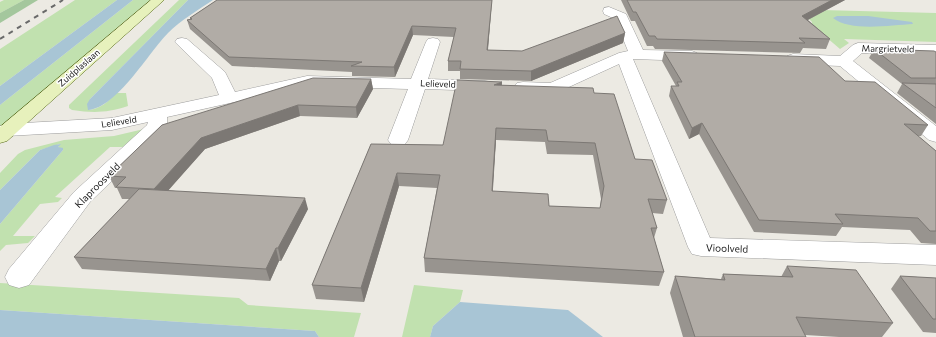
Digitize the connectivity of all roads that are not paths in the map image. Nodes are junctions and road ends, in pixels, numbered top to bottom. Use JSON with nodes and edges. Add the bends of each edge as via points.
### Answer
{"nodes":[{"id":1,"x":158,"y":0,"type":"edge"},
{"id":2,"x":609,"y":11,"type":"dead end"},
{"id":3,"x":182,"y":42,"type":"dead end"},
{"id":4,"x":433,"y":42,"type":"dead end"},
{"id":5,"x":936,"y":50,"type":"edge"},
{"id":6,"x":630,"y":55,"type":"junction"},
{"id":7,"x":708,"y":56,"type":"edge"},
{"id":8,"x":780,"y":59,"type":"edge"},
{"id":9,"x":844,"y":61,"type":"junction"},
{"id":10,"x":418,"y":84,"type":"junction"},
{"id":11,"x":229,"y":98,"type":"junction"},
{"id":12,"x":158,"y":115,"type":"junction"},
{"id":13,"x":4,"y":134,"type":"edge"},
{"id":14,"x":936,"y":136,"type":"edge"},
{"id":15,"x":398,"y":140,"type":"dead end"},
{"id":16,"x":936,"y":255,"type":"edge"},
{"id":17,"x":19,"y":277,"type":"dead end"}],
"edges":[{"from":1,"to":13,"type":"street","name":"Zuidplaslaan"},
{"from":2,"to":6,"type":"street","via":[[621,17]]},
{"from":3,"to":11,"type":"street","via":[[219,76]]},
{"from":4,"to":10,"type":"street"},
{"from":5,"to":9,"type":"street","name":"Margrietveld","via":[[858,48]]},
{"from":6,"to":7,"type":"street","name":"Lelieveld"},
{"from":6,"to":10,"type":"street","name":"Lelieveld","via":[[552,88]]},
{"from":6,"to":16,"type":"street","name":"Vioolveld","via":[[701,247]]},
{"from":8,"to":9,"type":"street"},
{"from":9,"to":14,"type":"street"},
{"from":10,"to":11,"type":"street","name":"Lelieveld","via":[[307,81]]},
{"from":10,"to":15,"type":"street"},
{"from":11,"to":12,"type":"street","name":"Lelieveld"},
{"from":12,"to":13,"type":"street","name":"Lelieveld","via":[[112,124]]},
{"from":12,"to":17,"type":"street","name":"Klaproosveld","via":[[157,128],[82,198]]}]}
